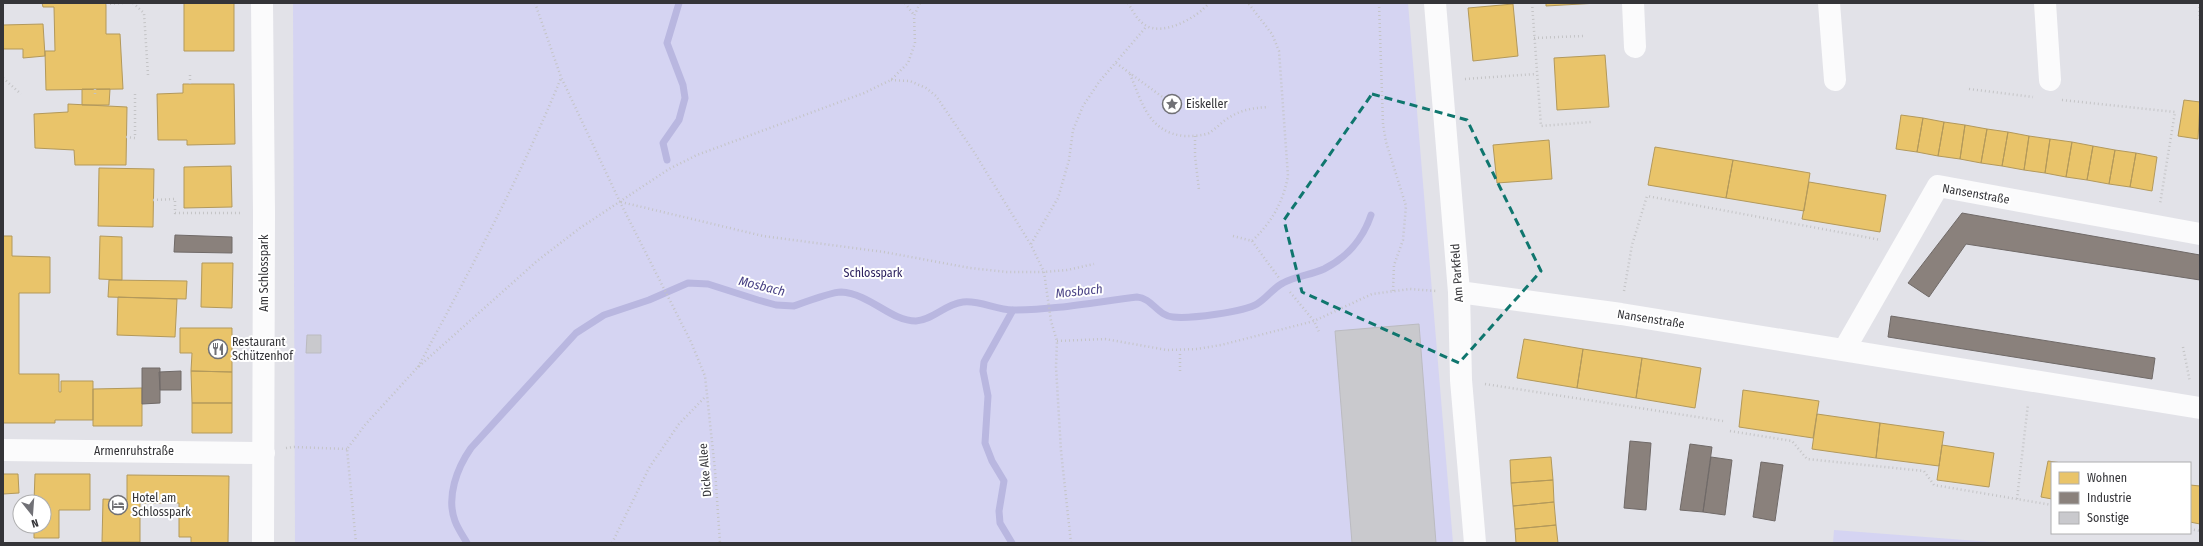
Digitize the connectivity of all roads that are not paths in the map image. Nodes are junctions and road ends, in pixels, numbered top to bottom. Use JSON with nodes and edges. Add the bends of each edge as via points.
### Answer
{"nodes":[{"id":1,"x":262,"y":3,"type":"edge"},
{"id":2,"x":1435,"y":3,"type":"edge"},
{"id":3,"x":1633,"y":3,"type":"edge"},
{"id":4,"x":1829,"y":3,"type":"edge"},
{"id":5,"x":2045,"y":3,"type":"edge"},
{"id":6,"x":1635,"y":47,"type":"dead end"},
{"id":7,"x":1835,"y":80,"type":"dead end"},
{"id":8,"x":2050,"y":80,"type":"dead end"},
{"id":9,"x":2200,"y":234,"type":"edge"},
{"id":10,"x":1459,"y":292,"type":"junction"},
{"id":11,"x":1844,"y":350,"type":"junction"},
{"id":12,"x":2200,"y":408,"type":"edge"},
{"id":13,"x":3,"y":450,"type":"edge"},
{"id":14,"x":264,"y":453,"type":"junction"},
{"id":15,"x":263,"y":543,"type":"edge"},
{"id":16,"x":1475,"y":543,"type":"edge"}],
"edges":[{"from":1,"to":14,"type":"street","name":"Am Schlosspark"},
{"from":2,"to":10,"type":"street","name":"Am Parkfeld"},
{"from":3,"to":6,"type":"street"},
{"from":4,"to":7,"type":"street"},
{"from":5,"to":8,"type":"street"},
{"from":9,"to":11,"type":"street","name":"Nansenstraße","via":[[1938,186]]},
{"from":10,"to":11,"type":"street","name":"Nansenstraße","via":[[1620,314]]},
{"from":10,"to":16,"type":"street","name":"Am Parkfeld","via":[[1461,380]]},
{"from":11,"to":12,"type":"street","name":"Nansenstraße"},
{"from":13,"to":14,"type":"street","name":"Armenruhstraße"},
{"from":14,"to":15,"type":"street","name":"Am Schlosspark"}]}
